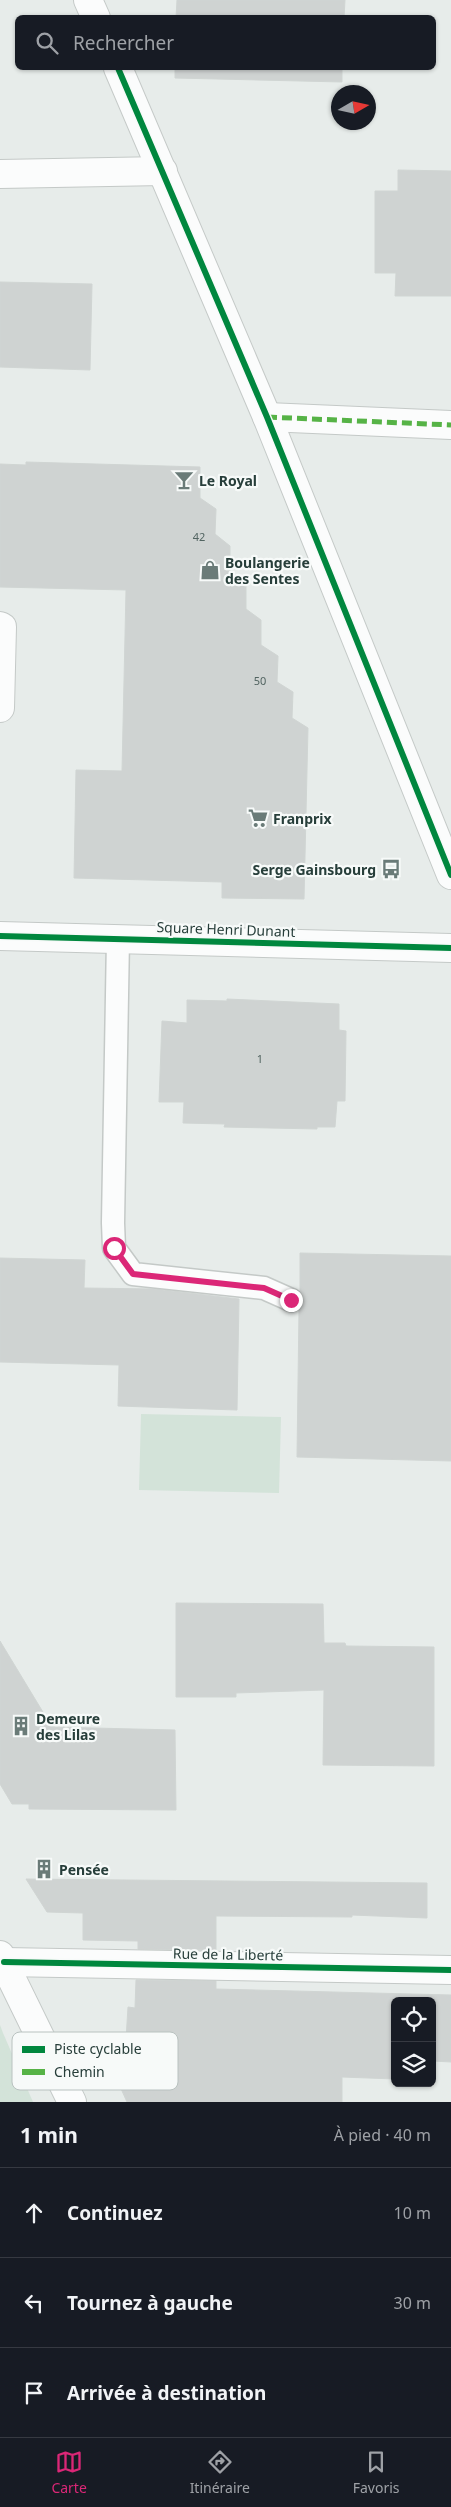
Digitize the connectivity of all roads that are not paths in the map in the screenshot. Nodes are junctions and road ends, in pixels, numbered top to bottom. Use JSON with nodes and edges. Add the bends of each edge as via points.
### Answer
{"nodes":[{"id":1,"x":88,"y":0,"type":"edge"},
{"id":2,"x":95,"y":15,"type":"edge"},
{"id":3,"x":119,"y":70,"type":"edge"},
{"id":4,"x":163,"y":171,"type":"junction"},
{"id":5,"x":0,"y":174,"type":"edge"},
{"id":6,"x":268,"y":417,"type":"junction"},
{"id":7,"x":451,"y":425,"type":"edge"},
{"id":8,"x":0,"y":626,"type":"edge"},
{"id":9,"x":0,"y":708,"type":"edge"},
{"id":10,"x":451,"y":875,"type":"edge"},
{"id":11,"x":0,"y":936,"type":"edge"},
{"id":12,"x":118,"y":938,"type":"junction"},
{"id":13,"x":451,"y":948,"type":"edge"},
{"id":14,"x":291,"y":1300,"type":"dead end"},
{"id":15,"x":2,"y":1959,"type":"edge"},
{"id":16,"x":451,"y":1970,"type":"edge"},
{"id":17,"x":38,"y":2032,"type":"edge"},
{"id":18,"x":66,"y":2090,"type":"edge"},
{"id":19,"x":72,"y":2102,"type":"edge"}],
"edges":[{"from":1,"to":2,"type":"street"},
{"from":3,"to":4,"type":"street"},
{"from":4,"to":5,"type":"street"},
{"from":4,"to":6,"type":"street"},
{"from":6,"to":7,"type":"street"},
{"from":6,"to":10,"type":"street"},
{"from":8,"to":9,"type":"street"},
{"from":11,"to":12,"type":"street","name":"Square Henri Dunant"},
{"from":12,"to":13,"type":"street","name":"Square Henri Dunant"},
{"from":12,"to":14,"type":"lane","via":[[112,1202],[114,1248],[133,1274],[264,1288]]},
{"from":15,"to":16,"type":"street","name":"Rue de la Liberté"},
{"from":15,"to":17,"type":"street"},
{"from":18,"to":19,"type":"street"}]}
